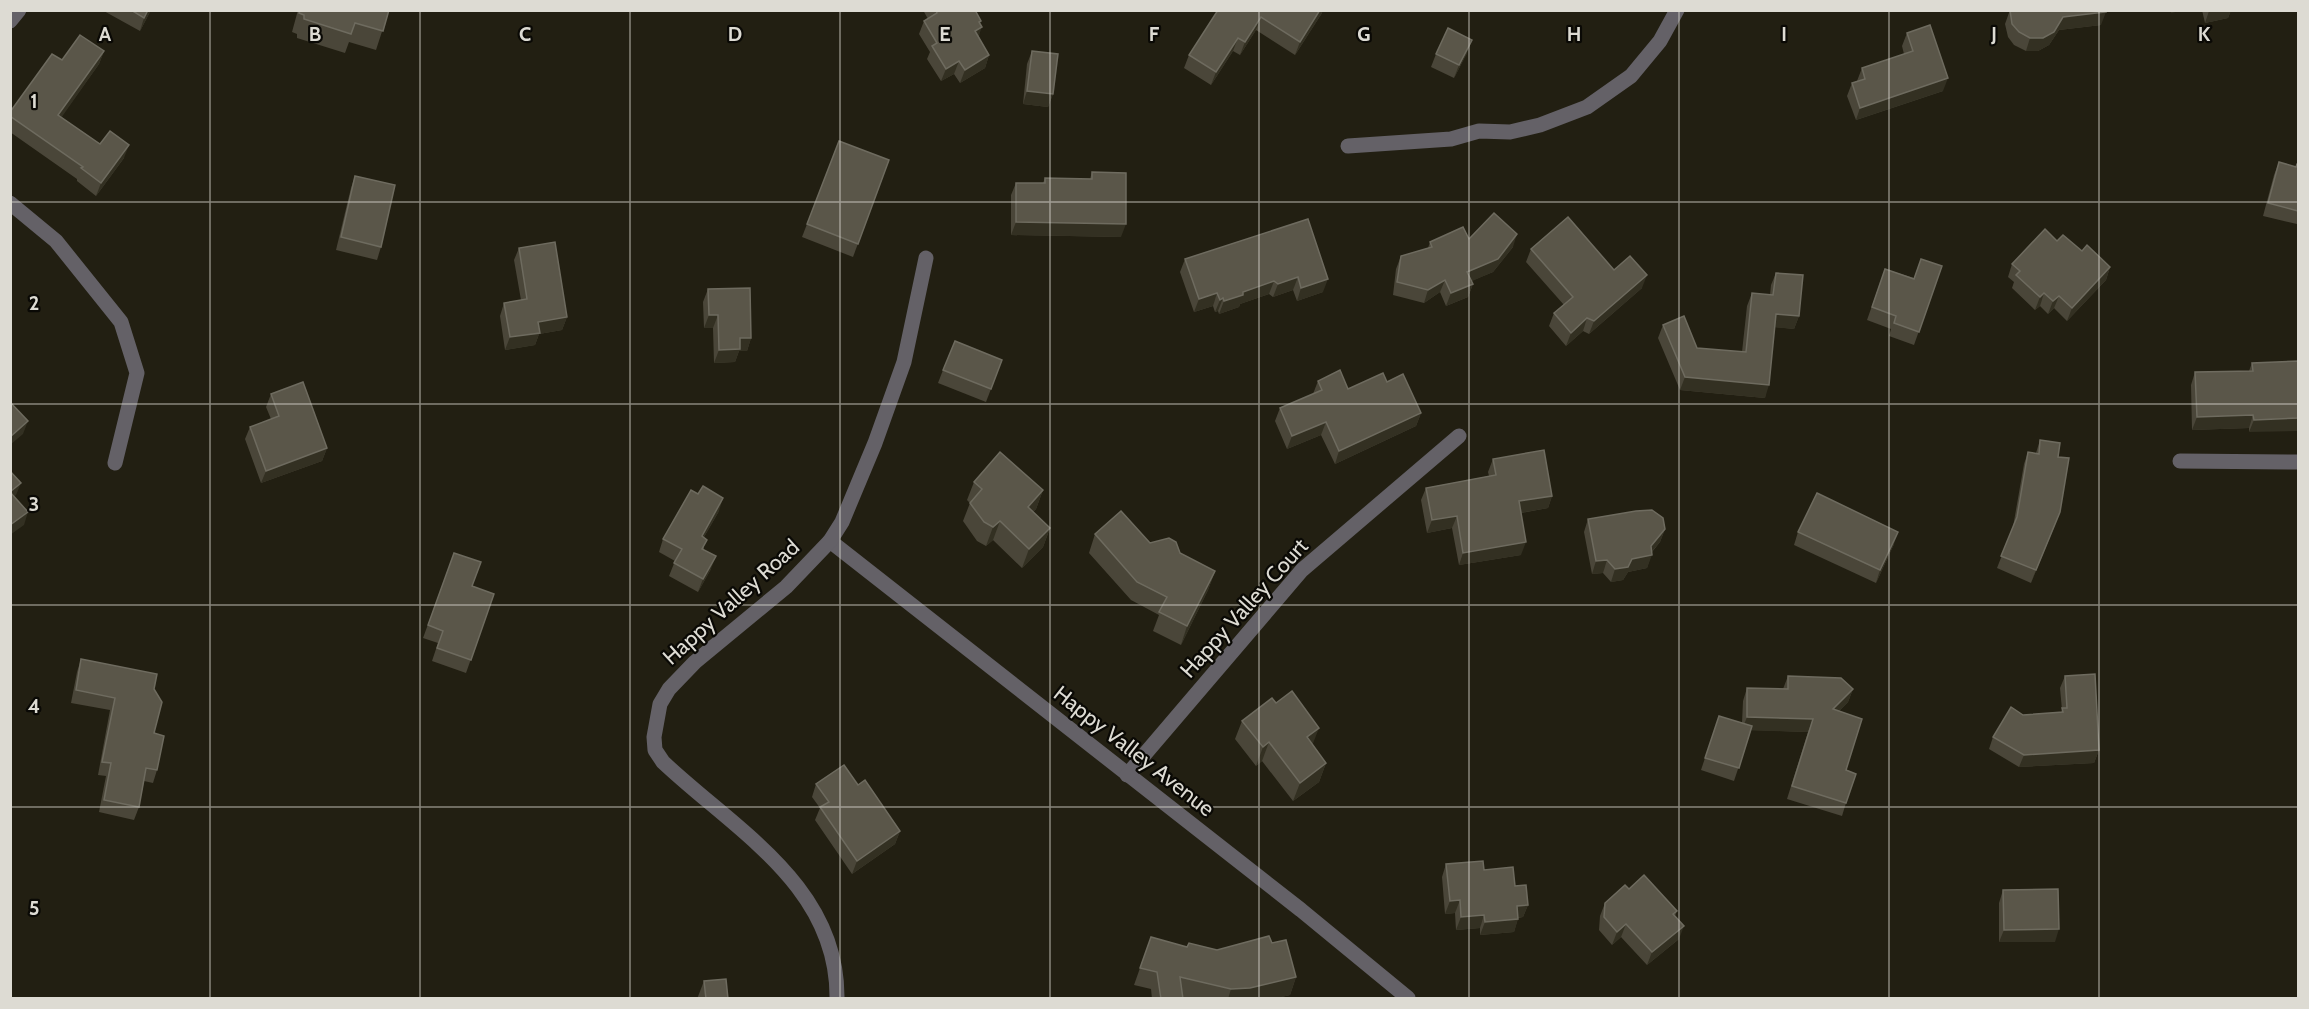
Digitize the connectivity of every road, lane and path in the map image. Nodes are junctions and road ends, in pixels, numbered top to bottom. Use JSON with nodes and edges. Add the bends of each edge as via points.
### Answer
{"nodes":[{"id":1,"x":19,"y":10,"type":"edge"},
{"id":2,"x":1677,"y":10,"type":"edge"},
{"id":3,"x":10,"y":21,"type":"edge"},
{"id":4,"x":1348,"y":146,"type":"dead end"},
{"id":5,"x":10,"y":203,"type":"edge"},
{"id":6,"x":926,"y":258,"type":"dead end"},
{"id":7,"x":1459,"y":436,"type":"dead end"},
{"id":8,"x":2180,"y":461,"type":"dead end"},
{"id":9,"x":2298,"y":462,"type":"edge"},
{"id":10,"x":115,"y":463,"type":"dead end"},
{"id":11,"x":830,"y":541,"type":"junction"},
{"id":12,"x":1127,"y":775,"type":"junction"},
{"id":13,"x":837,"y":999,"type":"edge"},
{"id":14,"x":1408,"y":999,"type":"edge"}],
"edges":[{"from":1,"to":3,"type":"street"},
{"from":2,"to":4,"type":"street","via":[[1660,40],[1631,76],[1587,107],[1510,132],[1479,131],[1451,139]]},
{"from":5,"to":10,"type":"street","via":[[56,241],[121,322],[136,373]]},
{"from":6,"to":11,"type":"street","name":"Happy Valley Road","via":[[904,362],[854,498]]},
{"from":7,"to":12,"type":"street","name":"Happy Valley Court","via":[[1302,570]]},
{"from":8,"to":9,"type":"street"},
{"from":11,"to":12,"type":"street","name":"Happy Valley Avenue"},
{"from":11,"to":13,"type":"street","name":"Happy Valley Road","via":[[786,587],[695,662],[669,689],[660,704],[654,737],[655,750],[663,762],[757,842],[799,889],[826,934]]},
{"from":12,"to":14,"type":"street","name":"Happy Valley Avenue","via":[[1301,909]]}]}
